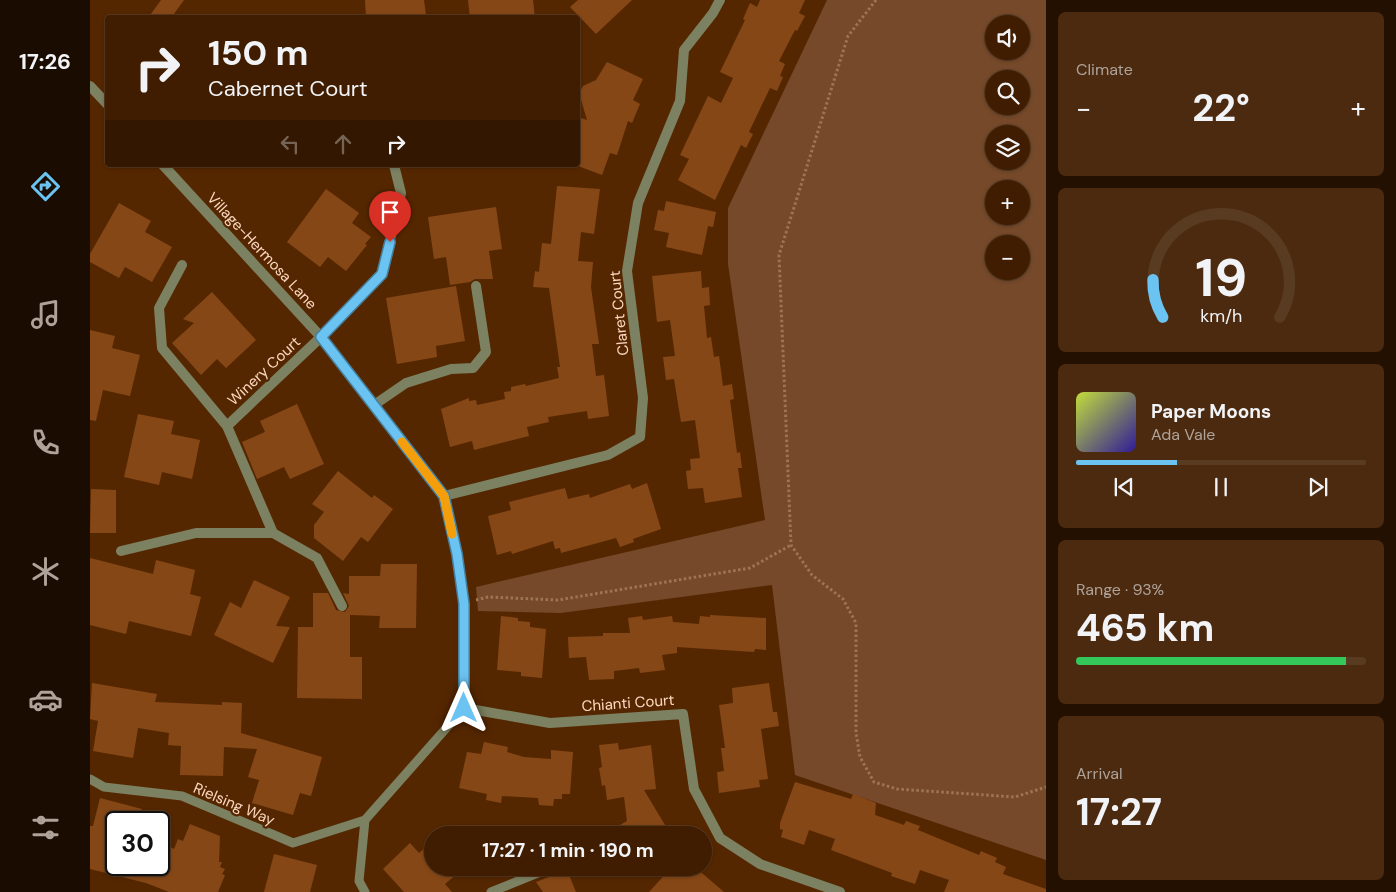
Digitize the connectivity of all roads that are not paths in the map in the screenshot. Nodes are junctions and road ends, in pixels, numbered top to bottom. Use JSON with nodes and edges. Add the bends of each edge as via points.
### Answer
{"nodes":[{"id":1,"x":720,"y":0,"type":"edge"},
{"id":2,"x":90,"y":86,"type":"edge"},
{"id":3,"x":105,"y":101,"type":"edge"},
{"id":4,"x":165,"y":167,"type":"edge"},
{"id":5,"x":394,"y":167,"type":"edge"},
{"id":6,"x":182,"y":264,"type":"dead end"},
{"id":7,"x":476,"y":286,"type":"dead end"},
{"id":8,"x":321,"y":337,"type":"junction"},
{"id":9,"x":374,"y":405,"type":"junction"},
{"id":10,"x":227,"y":426,"type":"junction"},
{"id":11,"x":444,"y":496,"type":"junction"},
{"id":12,"x":273,"y":533,"type":"junction"},
{"id":13,"x":121,"y":551,"type":"dead end"},
{"id":14,"x":342,"y":606,"type":"dead end"},
{"id":15,"x":464,"y":708,"type":"junction"},
{"id":16,"x":90,"y":779,"type":"edge"},
{"id":17,"x":365,"y":820,"type":"junction"},
{"id":18,"x":530,"y":876,"type":"edge"},
{"id":19,"x":365,"y":892,"type":"edge"},
{"id":20,"x":491,"y":892,"type":"edge"},
{"id":21,"x":840,"y":892,"type":"edge"}],
"edges":[{"from":1,"to":11,"type":"street","name":"Claret Court","via":[[714,13],[684,50],[680,101],[638,203],[627,271],[643,398],[640,437],[608,455]]},
{"from":2,"to":3,"type":"street"},
{"from":4,"to":8,"type":"street","name":"Village-Hermosa Lane"},
{"from":5,"to":8,"type":"street","name":"Winery Court","via":[[401,193],[382,274]]},
{"from":6,"to":10,"type":"street","name":"Winery Court","via":[[158,308],[162,348]]},
{"from":7,"to":9,"type":"street","via":[[486,352],[473,368],[451,369],[406,384]]},
{"from":8,"to":9,"type":"street","name":"Village-Hermosa Lane"},
{"from":8,"to":10,"type":"street","name":"Winery Court"},
{"from":9,"to":11,"type":"street","name":"Village-Hermosa Lane"},
{"from":10,"to":12,"type":"street","name":"Winery Court"},
{"from":11,"to":15,"type":"street","name":"Village-Hermosa Lane","via":[[464,604]]},
{"from":12,"to":13,"type":"street","via":[[196,533]]},
{"from":12,"to":14,"type":"street","via":[[316,558]]},
{"from":15,"to":17,"type":"lane"},
{"from":15,"to":21,"type":"street","name":"Chianti Court","via":[[550,723],[683,714],[694,789],[720,838],[760,864]]},
{"from":16,"to":17,"type":"lane","name":"Rielsing Way","via":[[104,787],[182,796],[293,843]]},
{"from":17,"to":19,"type":"lane","via":[[359,881]]},
{"from":18,"to":20,"type":"lane"}]}
